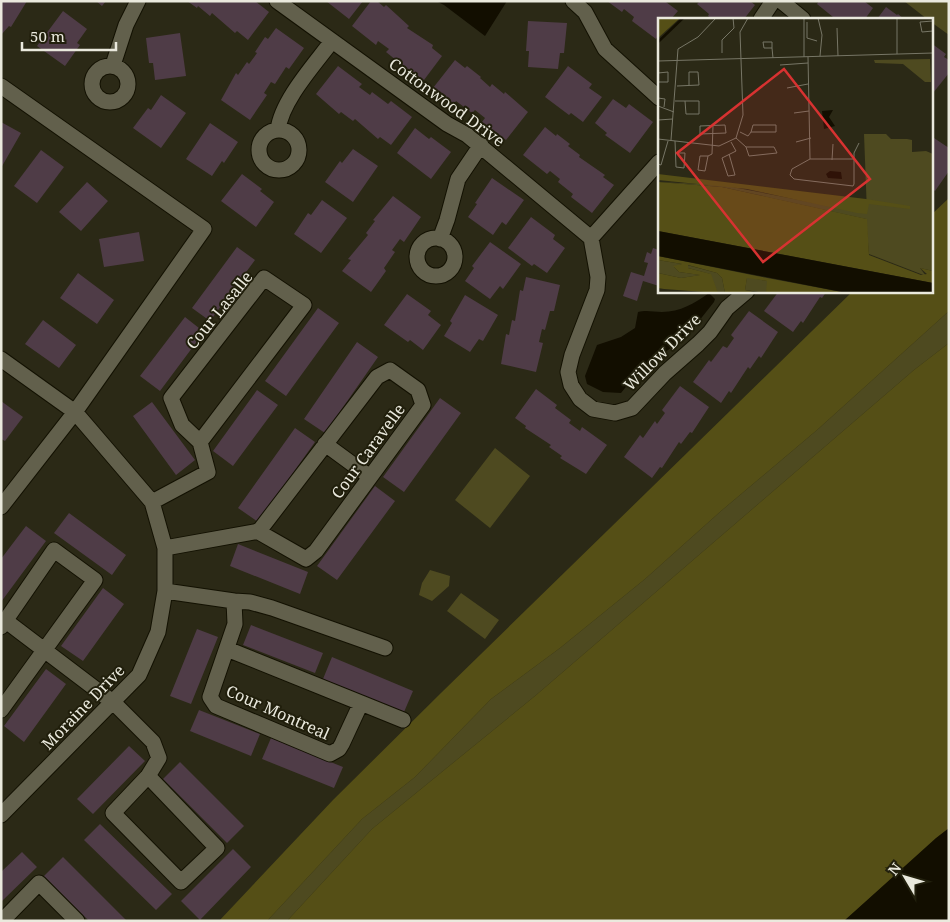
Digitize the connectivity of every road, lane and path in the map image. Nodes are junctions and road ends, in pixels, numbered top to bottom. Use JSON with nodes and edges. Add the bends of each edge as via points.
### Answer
{"nodes":[{"id":1,"x":138,"y":1,"type":"edge"},
{"id":2,"x":277,"y":1,"type":"edge"},
{"id":3,"x":573,"y":1,"type":"edge"},
{"id":4,"x":774,"y":1,"type":"edge"},
{"id":5,"x":781,"y":1,"type":"edge"},
{"id":6,"x":762,"y":18,"type":"edge"},
{"id":7,"x":802,"y":18,"type":"edge"},
{"id":8,"x":332,"y":41,"type":"junction"},
{"id":9,"x":112,"y":65,"type":"dead end"},
{"id":10,"x":1,"y":86,"type":"edge"},
{"id":11,"x":658,"y":97,"type":"edge"},
{"id":12,"x":278,"y":130,"type":"dead end"},
{"id":13,"x":480,"y":145,"type":"junction"},
{"id":14,"x":658,"y":163,"type":"edge"},
{"id":15,"x":592,"y":238,"type":"junction"},
{"id":16,"x":440,"y":239,"type":"dead end"},
{"id":17,"x":746,"y":292,"type":"edge"},
{"id":18,"x":1,"y":359,"type":"edge"},
{"id":19,"x":75,"y":412,"type":"junction"},
{"id":20,"x":200,"y":442,"type":"junction"},
{"id":21,"x":325,"y":444,"type":"junction"},
{"id":22,"x":370,"y":477,"type":"junction"},
{"id":23,"x":152,"y":502,"type":"junction"},
{"id":24,"x":1,"y":507,"type":"edge"},
{"id":25,"x":257,"y":531,"type":"junction"},
{"id":26,"x":165,"y":548,"type":"junction"},
{"id":27,"x":165,"y":591,"type":"junction"},
{"id":28,"x":234,"y":601,"type":"junction"},
{"id":29,"x":4,"y":624,"type":"edge"},
{"id":30,"x":385,"y":648,"type":"dead end"},
{"id":31,"x":227,"y":649,"type":"junction"},
{"id":32,"x":45,"y":651,"type":"junction"},
{"id":33,"x":114,"y":702,"type":"junction"},
{"id":34,"x":361,"y":703,"type":"junction"},
{"id":35,"x":1,"y":710,"type":"edge"},
{"id":36,"x":403,"y":720,"type":"dead end"},
{"id":37,"x":148,"y":776,"type":"junction"},
{"id":38,"x":1,"y":815,"type":"edge"},
{"id":39,"x":2,"y":921,"type":"edge"},
{"id":40,"x":77,"y":921,"type":"edge"}],
"edges":[{"from":1,"to":9,"type":"street"},
{"from":2,"to":8,"type":"street","name":"Cottonwood Drive"},
{"from":3,"to":11,"type":"street","via":[[585,12],[605,49]]},
{"from":4,"to":6,"type":"street"},
{"from":5,"to":7,"type":"street"},
{"from":8,"to":12,"type":"street","via":[[291,97],[278,122]]},
{"from":8,"to":13,"type":"street","name":"Cottonwood Drive"},
{"from":10,"to":19,"type":"street","via":[[204,229]]},
{"from":13,"to":15,"type":"street","name":"Cottonwood Drive"},
{"from":13,"to":16,"type":"street","via":[[458,179]]},
{"from":14,"to":15,"type":"street"},
{"from":15,"to":17,"type":"street","name":"Willow Drive","via":[[597,290],[568,372],[571,385],[580,399],[592,409],[615,413],[632,408]]},
{"from":18,"to":19,"type":"street"},
{"from":19,"to":23,"type":"street"},
{"from":19,"to":24,"type":"street"},
{"from":20,"to":20,"type":"street","name":"Cour Lasalle","via":[[304,306],[264,278],[171,398],[182,425]]},
{"from":20,"to":23,"type":"street","via":[[208,472]]},
{"from":21,"to":22,"type":"street"},
{"from":21,"to":22,"type":"street","name":"Cour Caravelle","via":[[377,377],[390,370],[418,390],[423,405]]},
{"from":21,"to":25,"type":"street","name":"Cour Caravelle"},
{"from":22,"to":25,"type":"street","name":"Cour Caravelle","via":[[316,551],[306,559]]},
{"from":23,"to":26,"type":"street","name":"Moraine Drive"},
{"from":25,"to":26,"type":"street"},
{"from":26,"to":27,"type":"street","name":"Moraine Drive"},
{"from":27,"to":28,"type":"street"},
{"from":27,"to":33,"type":"street","name":"Moraine Drive","via":[[158,632],[139,675]]},
{"from":28,"to":30,"type":"street","via":[[272,608]]},
{"from":28,"to":31,"type":"street","name":"Cour Montreal","via":[[235,624]]},
{"from":29,"to":32,"type":"street"},
{"from":29,"to":32,"type":"street","via":[[54,550],[96,580]]},
{"from":31,"to":34,"type":"street"},
{"from":31,"to":34,"type":"street","name":"Cour Montreal","via":[[210,697],[216,706],[330,754],[339,749]]},
{"from":32,"to":33,"type":"street"},
{"from":32,"to":35,"type":"street"},
{"from":33,"to":37,"type":"street","via":[[153,742],[159,758]]},
{"from":33,"to":38,"type":"street","name":"Moraine Drive"},
{"from":34,"to":36,"type":"street"},
{"from":37,"to":37,"type":"street","via":[[217,848],[181,882],[113,813]]},
{"from":39,"to":40,"type":"street","via":[[39,883]]}]}
